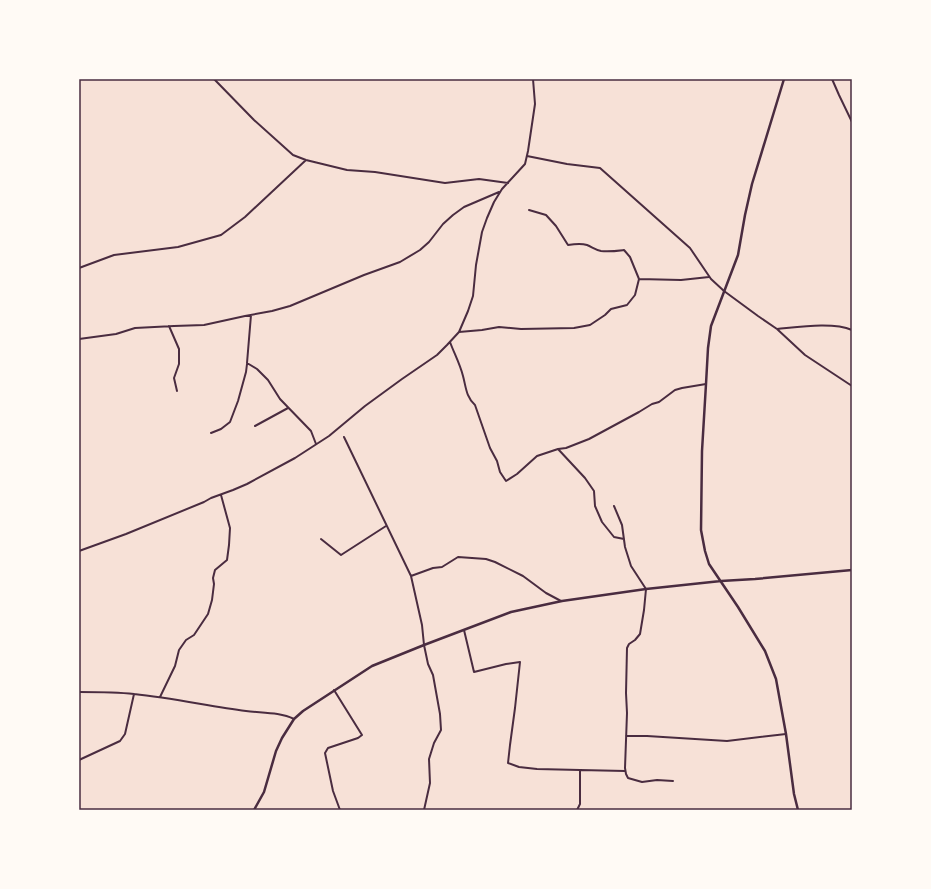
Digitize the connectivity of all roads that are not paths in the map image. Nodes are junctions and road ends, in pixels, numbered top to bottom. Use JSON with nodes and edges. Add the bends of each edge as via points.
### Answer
{"nodes":[{"id":1,"x":214,"y":79,"type":"edge"},
{"id":2,"x":533,"y":79,"type":"edge"},
{"id":3,"x":784,"y":79,"type":"edge"},
{"id":4,"x":832,"y":79,"type":"edge"},
{"id":5,"x":852,"y":122,"type":"edge"},
{"id":6,"x":527,"y":156,"type":"junction"},
{"id":7,"x":306,"y":160,"type":"junction"},
{"id":8,"x":508,"y":182,"type":"junction"},
{"id":9,"x":500,"y":192,"type":"junction"},
{"id":10,"x":529,"y":210,"type":"dead end"},
{"id":11,"x":79,"y":268,"type":"edge"},
{"id":12,"x":709,"y":277,"type":"junction"},
{"id":13,"x":639,"y":279,"type":"junction"},
{"id":14,"x":724,"y":291,"type":"junction"},
{"id":15,"x":251,"y":315,"type":"junction"},
{"id":16,"x":169,"y":326,"type":"junction"},
{"id":17,"x":777,"y":329,"type":"junction"},
{"id":18,"x":852,"y":330,"type":"edge"},
{"id":19,"x":459,"y":332,"type":"junction"},
{"id":20,"x":79,"y":339,"type":"edge"},
{"id":21,"x":450,"y":342,"type":"junction"},
{"id":22,"x":247,"y":363,"type":"junction"},
{"id":23,"x":706,"y":384,"type":"junction"},
{"id":24,"x":852,"y":386,"type":"edge"},
{"id":25,"x":177,"y":391,"type":"dead end"},
{"id":26,"x":288,"y":408,"type":"junction"},
{"id":27,"x":255,"y":426,"type":"dead end"},
{"id":28,"x":211,"y":433,"type":"dead end"},
{"id":29,"x":344,"y":437,"type":"dead end"},
{"id":30,"x":316,"y":444,"type":"junction"},
{"id":31,"x":558,"y":449,"type":"junction"},
{"id":32,"x":221,"y":495,"type":"junction"},
{"id":33,"x":614,"y":506,"type":"dead end"},
{"id":34,"x":386,"y":526,"type":"junction"},
{"id":35,"x":321,"y":539,"type":"dead end"},
{"id":36,"x":624,"y":539,"type":"junction"},
{"id":37,"x":79,"y":550,"type":"edge"},
{"id":38,"x":852,"y":570,"type":"edge"},
{"id":39,"x":411,"y":576,"type":"junction"},
{"id":40,"x":721,"y":581,"type":"junction"},
{"id":41,"x":646,"y":589,"type":"junction"},
{"id":42,"x":562,"y":601,"type":"junction"},
{"id":43,"x":464,"y":630,"type":"junction"},
{"id":44,"x":424,"y":645,"type":"junction"},
{"id":45,"x":334,"y":690,"type":"junction"},
{"id":46,"x":79,"y":692,"type":"edge"},
{"id":47,"x":134,"y":694,"type":"junction"},
{"id":48,"x":160,"y":697,"type":"junction"},
{"id":49,"x":294,"y":719,"type":"junction"},
{"id":50,"x":786,"y":734,"type":"junction"},
{"id":51,"x":626,"y":736,"type":"junction"},
{"id":52,"x":79,"y":760,"type":"edge"},
{"id":53,"x":580,"y":770,"type":"junction"},
{"id":54,"x":625,"y":771,"type":"junction"},
{"id":55,"x":673,"y":780,"type":"dead end"},
{"id":56,"x":254,"y":810,"type":"edge"},
{"id":57,"x":340,"y":810,"type":"edge"},
{"id":58,"x":424,"y":810,"type":"edge"},
{"id":59,"x":577,"y":810,"type":"edge"},
{"id":60,"x":798,"y":810,"type":"edge"}],
"edges":[{"from":1,"to":7,"type":"street","via":[[293,155]]},
{"from":2,"to":6,"type":"street","via":[[535,104]]},
{"from":3,"to":14,"type":"street","via":[[752,184],[738,255]]},
{"from":4,"to":5,"type":"street"},
{"from":6,"to":8,"type":"street","via":[[524,164]]},
{"from":6,"to":12,"type":"street","via":[[600,168],[690,248]]},
{"from":7,"to":8,"type":"street","via":[[347,170],[445,183],[479,179]]},
{"from":7,"to":11,"type":"street","via":[[245,218],[221,235],[178,248],[114,255]]},
{"from":8,"to":9,"type":"street"},
{"from":9,"to":15,"type":"street","via":[[464,207],[443,224],[420,250],[400,262],[272,312]]},
{"from":9,"to":19,"type":"street","via":[[482,232],[473,296]]},
{"from":10,"to":13,"type":"street","via":[[546,215],[568,245],[587,245],[602,251],[624,250],[630,257]]},
{"from":12,"to":13,"type":"street","via":[[681,280]]},
{"from":12,"to":14,"type":"street"},
{"from":13,"to":19,"type":"street","via":[[635,295],[627,305],[611,309],[590,325],[574,328],[498,327]]},
{"from":14,"to":17,"type":"street"},
{"from":14,"to":23,"type":"street","via":[[711,326]]},
{"from":15,"to":16,"type":"street","via":[[204,325]]},
{"from":15,"to":22,"type":"street"},
{"from":16,"to":20,"type":"street","via":[[135,328],[116,334]]},
{"from":16,"to":25,"type":"street","via":[[179,349],[179,364],[174,378]]},
{"from":17,"to":18,"type":"street","via":[[830,325]]},
{"from":17,"to":24,"type":"street","via":[[805,355]]},
{"from":19,"to":21,"type":"street"},
{"from":21,"to":30,"type":"street","via":[[437,355],[371,401]]},
{"from":21,"to":31,"type":"street","via":[[463,375],[467,394],[475,405],[490,448],[506,481],[537,456]]},
{"from":22,"to":26,"type":"street","via":[[268,380]]},
{"from":22,"to":28,"type":"street","via":[[230,422]]},
{"from":23,"to":31,"type":"street","via":[[676,390],[659,402],[589,439]]},
{"from":23,"to":40,"type":"street","via":[[701,530],[709,564]]},
{"from":26,"to":27,"type":"street"},
{"from":26,"to":30,"type":"street","via":[[311,431]]},
{"from":29,"to":34,"type":"street"},
{"from":30,"to":32,"type":"street","via":[[248,484]]},
{"from":31,"to":36,"type":"street","via":[[594,491],[595,506],[602,522],[614,537]]},
{"from":32,"to":37,"type":"street","via":[[126,534]]},
{"from":32,"to":48,"type":"street","via":[[230,528],[227,560],[215,570],[208,614],[194,636],[186,640],[179,650],[175,666]]},
{"from":33,"to":36,"type":"street","via":[[622,525]]},
{"from":34,"to":35,"type":"street","via":[[341,555]]},
{"from":34,"to":39,"type":"street"},
{"from":36,"to":41,"type":"street","via":[[631,566]]},
{"from":38,"to":40,"type":"street"},
{"from":39,"to":42,"type":"street","via":[[442,567],[458,557],[486,559],[523,576]]},
{"from":39,"to":44,"type":"street"},
{"from":40,"to":41,"type":"street"},
{"from":40,"to":50,"type":"street","via":[[765,651],[776,679]]},
{"from":41,"to":42,"type":"street"},
{"from":41,"to":51,"type":"street","via":[[640,634],[627,648]]},
{"from":42,"to":43,"type":"street","via":[[511,612]]},
{"from":43,"to":44,"type":"street"},
{"from":43,"to":53,"type":"street","via":[[474,672],[520,662],[508,763],[519,768],[536,770]]},
{"from":44,"to":45,"type":"street","via":[[372,666]]},
{"from":44,"to":58,"type":"street","via":[[437,692],[441,730],[429,759],[430,783]]},
{"from":45,"to":49,"type":"street"},
{"from":45,"to":57,"type":"street","via":[[362,735],[328,748],[325,753]]},
{"from":46,"to":47,"type":"street"},
{"from":47,"to":48,"type":"street"},
{"from":47,"to":52,"type":"street","via":[[125,734],[120,741]]},
{"from":48,"to":49,"type":"street"},
{"from":49,"to":56,"type":"street","via":[[276,751],[264,792]]},
{"from":50,"to":51,"type":"street","via":[[727,741]]},
{"from":50,"to":60,"type":"street"},
{"from":51,"to":54,"type":"street"},
{"from":53,"to":54,"type":"street"},
{"from":53,"to":59,"type":"street","via":[[580,804]]},
{"from":54,"to":55,"type":"street","via":[[628,778],[642,782]]}]}
